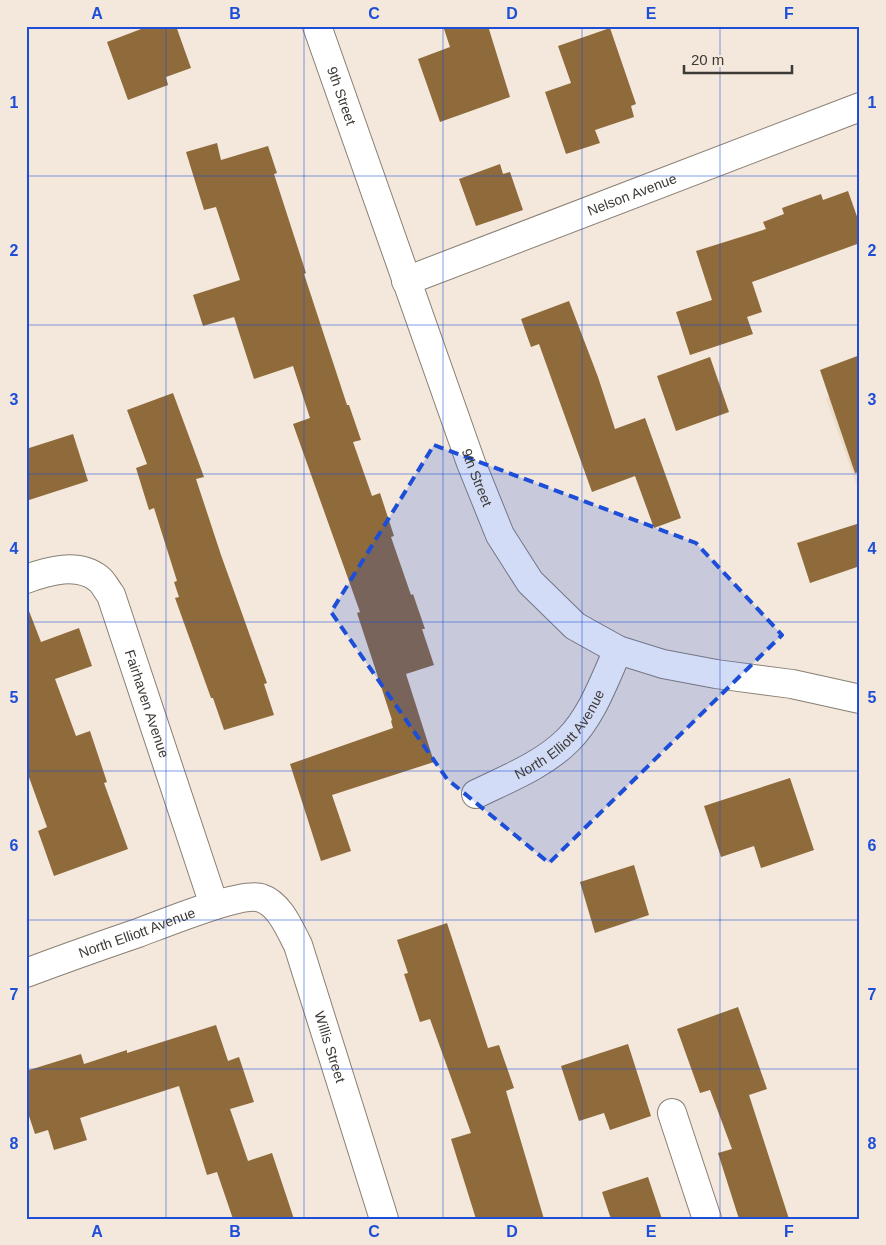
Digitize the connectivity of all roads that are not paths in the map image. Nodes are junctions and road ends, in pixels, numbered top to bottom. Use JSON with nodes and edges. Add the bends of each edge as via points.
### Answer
{"nodes":[{"id":1,"x":318,"y":26,"type":"edge"},
{"id":2,"x":860,"y":107,"type":"edge"},
{"id":3,"x":406,"y":282,"type":"junction"},
{"id":4,"x":26,"y":579,"type":"edge"},
{"id":5,"x":618,"y":650,"type":"junction"},
{"id":6,"x":860,"y":699,"type":"edge"},
{"id":7,"x":476,"y":794,"type":"dead end"},
{"id":8,"x":248,"y":897,"type":"joint"},
{"id":9,"x":214,"y":905,"type":"junction"},
{"id":10,"x":26,"y":972,"type":"edge"},
{"id":11,"x":672,"y":1113,"type":"dead end"},
{"id":12,"x":384,"y":1219,"type":"edge"},
{"id":13,"x":707,"y":1219,"type":"edge"}],
"edges":[{"from":1,"to":3,"type":"street","name":"9th Street"},
{"from":2,"to":3,"type":"street","name":"Nelson Avenue"},
{"from":3,"to":5,"type":"street","name":"9th Street","via":[[500,534],[530,582],[575,626]]},
{"from":4,"to":9,"type":"street","name":"Fairhaven Avenue","via":[[72,569],[99,579],[111,595]]},
{"from":5,"to":6,"type":"street","name":"9th Street","via":[[663,664],[792,684]]},
{"from":5,"to":7,"type":"street","name":"North Elliott Avenue","via":[[591,710],[569,740],[522,772]]},
{"from":8,"to":9,"type":"street","name":"North Elliott Avenue"},
{"from":8,"to":12,"type":"street","name":"Willis Street","via":[[261,898],[274,905],[298,945]]},
{"from":9,"to":10,"type":"street","name":"North Elliott Avenue"},
{"from":11,"to":13,"type":"street"}]}
